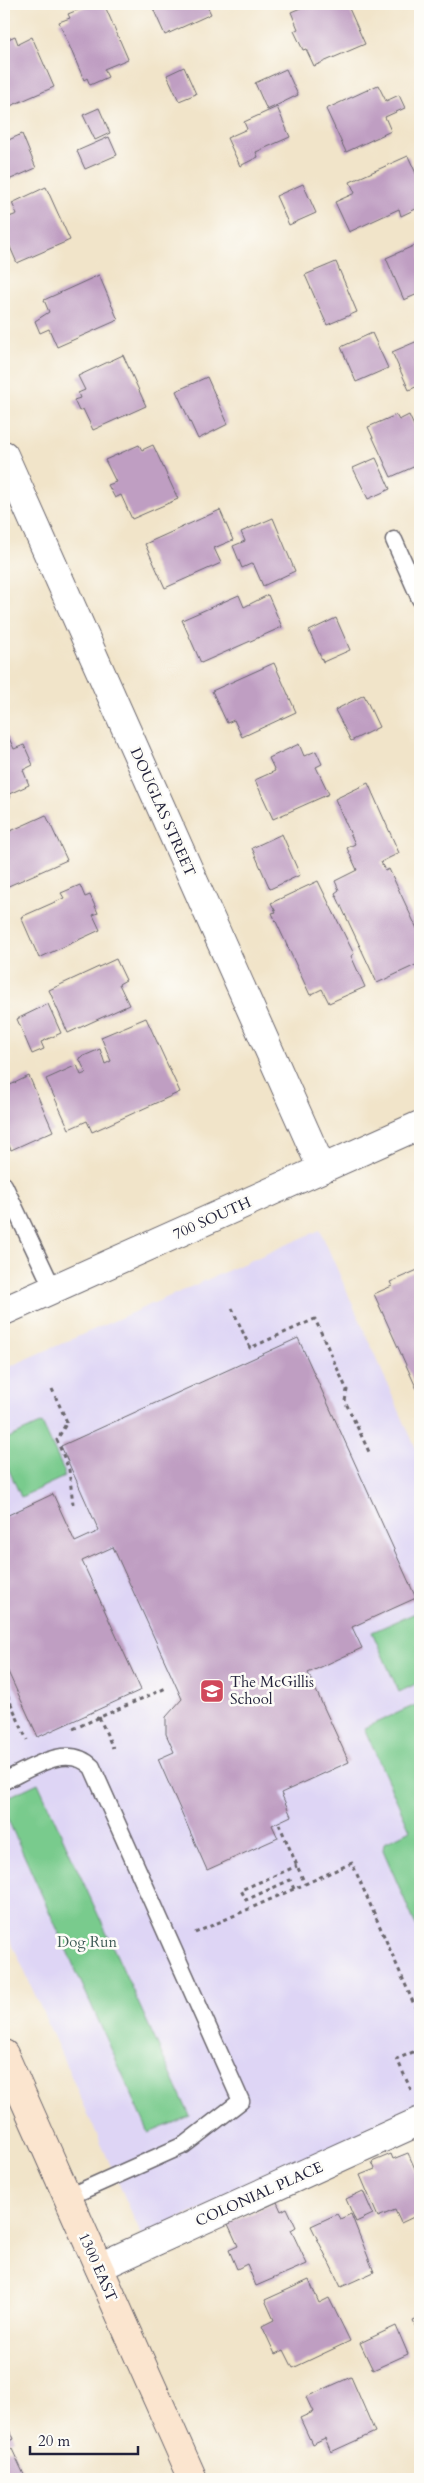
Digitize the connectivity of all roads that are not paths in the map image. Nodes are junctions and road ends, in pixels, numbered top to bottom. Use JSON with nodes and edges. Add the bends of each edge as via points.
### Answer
{"nodes":[{"id":1,"x":4,"y":456,"type":"edge"},
{"id":2,"x":394,"y":540,"type":"dead end"},
{"id":3,"x":420,"y":599,"type":"edge"},
{"id":4,"x":420,"y":1125,"type":"edge"},
{"id":5,"x":322,"y":1169,"type":"junction"},
{"id":6,"x":4,"y":1185,"type":"edge"},
{"id":7,"x":53,"y":1289,"type":"junction"},
{"id":8,"x":4,"y":1311,"type":"edge"},
{"id":9,"x":4,"y":1781,"type":"edge"},
{"id":10,"x":4,"y":2054,"type":"edge"},
{"id":11,"x":420,"y":2121,"type":"edge"},
{"id":12,"x":68,"y":2197,"type":"junction"},
{"id":13,"x":98,"y":2267,"type":"junction"},
{"id":14,"x":193,"y":2479,"type":"edge"}],
"edges":[{"from":1,"to":5,"type":"street","name":"DOUGLAS STREET"},
{"from":2,"to":3,"type":"lane"},
{"from":4,"to":5,"type":"street","name":"700 SOUTH"},
{"from":5,"to":7,"type":"street","name":"700 SOUTH"},
{"from":6,"to":7,"type":"lane"},
{"from":7,"to":8,"type":"street","name":"700 SOUTH"},
{"from":9,"to":12,"type":"lane","via":[[54,1758],[72,1755],[85,1759],[92,1766],[241,2101],[184,2145]]},
{"from":10,"to":12,"type":"main road","name":"1300 EAST"},
{"from":11,"to":13,"type":"street","name":"COLONIAL PLACE"},
{"from":12,"to":13,"type":"main road","name":"1300 EAST"},
{"from":13,"to":14,"type":"main road","name":"1300 EAST"}]}
